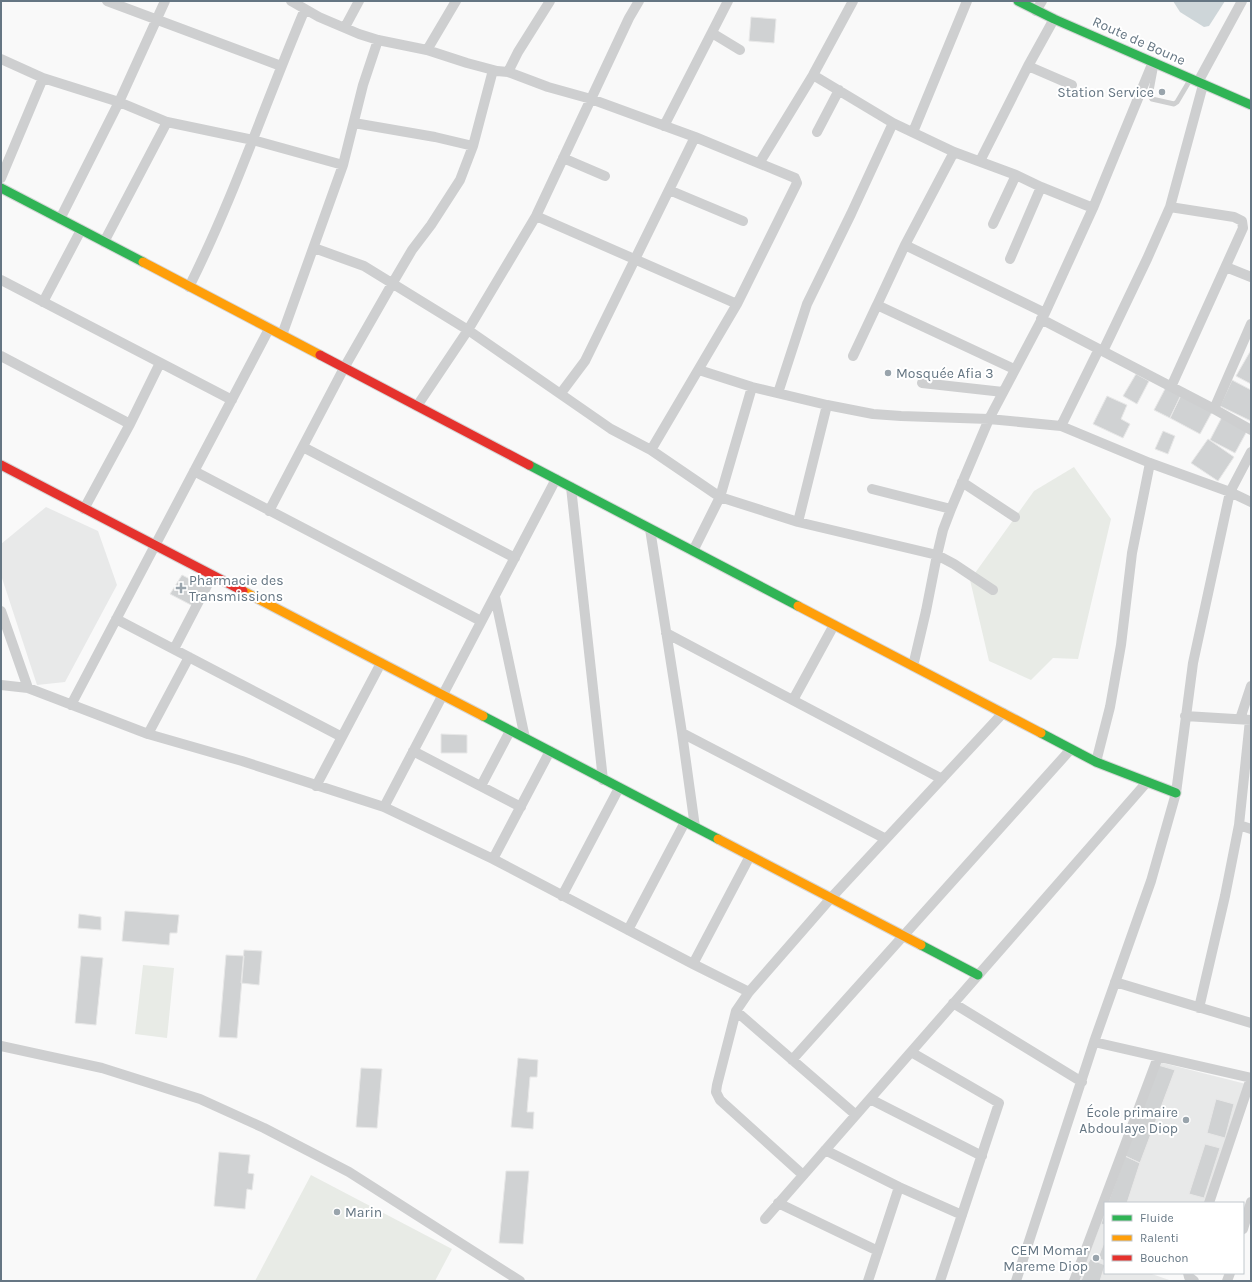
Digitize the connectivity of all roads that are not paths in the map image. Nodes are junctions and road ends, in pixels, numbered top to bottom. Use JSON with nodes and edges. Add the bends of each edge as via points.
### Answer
{"nodes":[{"id":1,"x":107,"y":1,"type":"edge"},
{"id":2,"x":164,"y":1,"type":"edge"},
{"id":3,"x":291,"y":1,"type":"edge"},
{"id":4,"x":359,"y":1,"type":"edge"},
{"id":5,"x":456,"y":1,"type":"edge"},
{"id":6,"x":550,"y":1,"type":"edge"},
{"id":7,"x":639,"y":1,"type":"edge"},
{"id":8,"x":728,"y":1,"type":"edge"},
{"id":9,"x":853,"y":1,"type":"edge"},
{"id":10,"x":967,"y":1,"type":"edge"},
{"id":11,"x":1018,"y":1,"type":"edge"},
{"id":12,"x":1042,"y":1,"type":"edge"},
{"id":13,"x":1242,"y":1,"type":"edge"},
{"id":14,"x":305,"y":9,"type":"junction"},
{"id":15,"x":1036,"y":11,"type":"junction"},
{"id":16,"x":156,"y":19,"type":"junction"},
{"id":17,"x":1054,"y":19,"type":"junction"},
{"id":18,"x":345,"y":28,"type":"junction"},
{"id":19,"x":712,"y":32,"type":"junction"},
{"id":20,"x":378,"y":40,"type":"junction"},
{"id":21,"x":427,"y":50,"type":"junction"},
{"id":22,"x":740,"y":50,"type":"dead end"},
{"id":23,"x":1,"y":59,"type":"edge"},
{"id":24,"x":1155,"y":63,"type":"junction"},
{"id":25,"x":281,"y":66,"type":"junction"},
{"id":26,"x":1028,"y":66,"type":"junction"},
{"id":27,"x":493,"y":70,"type":"junction"},
{"id":28,"x":508,"y":72,"type":"junction"},
{"id":29,"x":813,"y":75,"type":"junction"},
{"id":30,"x":43,"y":78,"type":"junction"},
{"id":31,"x":1197,"y":82,"type":"junction"},
{"id":32,"x":1072,"y":85,"type":"dead end"},
{"id":33,"x":838,"y":90,"type":"junction"},
{"id":34,"x":591,"y":99,"type":"junction"},
{"id":35,"x":119,"y":102,"type":"junction"},
{"id":36,"x":1251,"y":105,"type":"edge"},
{"id":37,"x":167,"y":122,"type":"junction"},
{"id":38,"x":354,"y":123,"type":"junction"},
{"id":39,"x":892,"y":123,"type":"junction"},
{"id":40,"x":664,"y":126,"type":"junction"},
{"id":41,"x":817,"y":132,"type":"dead end"},
{"id":42,"x":913,"y":132,"type":"junction"},
{"id":43,"x":695,"y":137,"type":"junction"},
{"id":44,"x":253,"y":140,"type":"junction"},
{"id":45,"x":473,"y":146,"type":"junction"},
{"id":46,"x":954,"y":152,"type":"junction"},
{"id":47,"x":563,"y":158,"type":"junction"},
{"id":48,"x":980,"y":161,"type":"junction"},
{"id":49,"x":760,"y":162,"type":"junction"},
{"id":50,"x":343,"y":165,"type":"junction"},
{"id":51,"x":1016,"y":175,"type":"junction"},
{"id":52,"x":605,"y":176,"type":"dead end"},
{"id":53,"x":1,"y":178,"type":"edge"},
{"id":54,"x":1041,"y":187,"type":"junction"},
{"id":55,"x":1,"y":188,"type":"edge"},
{"id":56,"x":669,"y":190,"type":"junction"},
{"id":57,"x":1170,"y":207,"type":"junction"},
{"id":58,"x":1093,"y":208,"type":"junction"},
{"id":59,"x":536,"y":216,"type":"junction"},
{"id":60,"x":60,"y":219,"type":"junction"},
{"id":61,"x":743,"y":221,"type":"dead end"},
{"id":62,"x":993,"y":224,"type":"dead end"},
{"id":63,"x":81,"y":230,"type":"junction"},
{"id":64,"x":104,"y":242,"type":"junction"},
{"id":65,"x":905,"y":245,"type":"junction"},
{"id":66,"x":314,"y":248,"type":"junction"},
{"id":67,"x":635,"y":258,"type":"junction"},
{"id":68,"x":1010,"y":259,"type":"dead end"},
{"id":69,"x":1226,"y":267,"type":"junction"},
{"id":70,"x":1251,"y":277,"type":"edge"},
{"id":71,"x":1,"y":280,"type":"edge"},
{"id":72,"x":392,"y":284,"type":"junction"},
{"id":73,"x":189,"y":287,"type":"junction"},
{"id":74,"x":43,"y":302,"type":"junction"},
{"id":75,"x":737,"y":304,"type":"junction"},
{"id":76,"x":877,"y":305,"type":"junction"},
{"id":77,"x":1043,"y":316,"type":"junction"},
{"id":78,"x":1251,"y":324,"type":"edge"},
{"id":79,"x":269,"y":329,"type":"junction"},
{"id":80,"x":468,"y":330,"type":"junction"},
{"id":81,"x":282,"y":335,"type":"junction"},
{"id":82,"x":1101,"y":350,"type":"junction"},
{"id":83,"x":1,"y":356,"type":"edge"},
{"id":84,"x":853,"y":356,"type":"dead end"},
{"id":85,"x":160,"y":363,"type":"junction"},
{"id":86,"x":344,"y":368,"type":"junction"},
{"id":87,"x":1014,"y":369,"type":"junction"},
{"id":88,"x":699,"y":370,"type":"junction"},
{"id":89,"x":922,"y":383,"type":"dead end"},
{"id":90,"x":752,"y":387,"type":"junction"},
{"id":91,"x":1171,"y":387,"type":"junction"},
{"id":92,"x":1002,"y":392,"type":"junction"},
{"id":93,"x":561,"y":393,"type":"junction"},
{"id":94,"x":778,"y":393,"type":"junction"},
{"id":95,"x":232,"y":400,"type":"junction"},
{"id":96,"x":827,"y":405,"type":"junction"},
{"id":97,"x":417,"y":406,"type":"junction"},
{"id":98,"x":1214,"y":409,"type":"junction"},
{"id":99,"x":989,"y":419,"type":"junction"},
{"id":100,"x":130,"y":424,"type":"junction"},
{"id":101,"x":1062,"y":426,"type":"junction"},
{"id":102,"x":1251,"y":430,"type":"edge"},
{"id":103,"x":303,"y":447,"type":"junction"},
{"id":104,"x":651,"y":450,"type":"junction"},
{"id":105,"x":1251,"y":452,"type":"edge"},
{"id":106,"x":1150,"y":463,"type":"junction"},
{"id":107,"x":1,"y":465,"type":"edge"},
{"id":108,"x":194,"y":471,"type":"junction"},
{"id":109,"x":556,"y":479,"type":"junction"},
{"id":110,"x":962,"y":482,"type":"junction"},
{"id":111,"x":571,"y":487,"type":"junction"},
{"id":112,"x":872,"y":489,"type":"dead end"},
{"id":113,"x":1230,"y":492,"type":"junction"},
{"id":114,"x":720,"y":497,"type":"junction"},
{"id":115,"x":1251,"y":502,"type":"edge"},
{"id":116,"x":84,"y":508,"type":"junction"},
{"id":117,"x":951,"y":509,"type":"junction"},
{"id":118,"x":269,"y":511,"type":"junction"},
{"id":119,"x":1015,"y":517,"type":"dead end"},
{"id":120,"x":798,"y":522,"type":"junction"},
{"id":121,"x":650,"y":529,"type":"junction"},
{"id":122,"x":155,"y":546,"type":"junction"},
{"id":123,"x":693,"y":551,"type":"junction"},
{"id":124,"x":937,"y":555,"type":"junction"},
{"id":125,"x":515,"y":558,"type":"junction"},
{"id":126,"x":212,"y":576,"type":"junction"},
{"id":127,"x":993,"y":590,"type":"dead end"},
{"id":128,"x":495,"y":597,"type":"junction"},
{"id":129,"x":1,"y":611,"type":"edge"},
{"id":130,"x":116,"y":619,"type":"junction"},
{"id":131,"x":481,"y":622,"type":"junction"},
{"id":132,"x":834,"y":625,"type":"junction"},
{"id":133,"x":666,"y":633,"type":"junction"},
{"id":134,"x":174,"y":649,"type":"junction"},
{"id":135,"x":189,"y":657,"type":"junction"},
{"id":136,"x":381,"y":663,"type":"junction"},
{"id":137,"x":913,"y":666,"type":"junction"},
{"id":138,"x":1,"y":685,"type":"edge"},
{"id":139,"x":1251,"y":686,"type":"edge"},
{"id":140,"x":28,"y":688,"type":"junction"},
{"id":141,"x":442,"y":696,"type":"junction"},
{"id":142,"x":793,"y":700,"type":"junction"},
{"id":143,"x":71,"y":705,"type":"junction"},
{"id":144,"x":1003,"y":713,"type":"junction"},
{"id":145,"x":1185,"y":716,"type":"junction"},
{"id":146,"x":1247,"y":720,"type":"edge"},
{"id":147,"x":510,"y":731,"type":"junction"},
{"id":148,"x":682,"y":733,"type":"junction"},
{"id":149,"x":148,"y":734,"type":"junction"},
{"id":150,"x":342,"y":737,"type":"junction"},
{"id":151,"x":525,"y":738,"type":"junction"},
{"id":152,"x":1071,"y":749,"type":"junction"},
{"id":153,"x":413,"y":751,"type":"junction"},
{"id":154,"x":550,"y":752,"type":"junction"},
{"id":155,"x":1096,"y":762,"type":"junction"},
{"id":156,"x":942,"y":779,"type":"junction"},
{"id":157,"x":603,"y":780,"type":"junction"},
{"id":158,"x":1147,"y":782,"type":"junction"},
{"id":159,"x":316,"y":786,"type":"junction"},
{"id":160,"x":481,"y":786,"type":"junction"},
{"id":161,"x":619,"y":788,"type":"junction"},
{"id":162,"x":1176,"y":793,"type":"junction"},
{"id":163,"x":521,"y":806,"type":"junction"},
{"id":164,"x":384,"y":807,"type":"junction"},
{"id":165,"x":685,"y":822,"type":"junction"},
{"id":166,"x":1239,"y":825,"type":"junction"},
{"id":167,"x":695,"y":827,"type":"junction"},
{"id":168,"x":1251,"y":829,"type":"edge"},
{"id":169,"x":886,"y":838,"type":"junction"},
{"id":170,"x":750,"y":856,"type":"junction"},
{"id":171,"x":493,"y":859,"type":"junction"},
{"id":172,"x":562,"y":896,"type":"junction"},
{"id":173,"x":831,"y":898,"type":"junction"},
{"id":174,"x":628,"y":930,"type":"junction"},
{"id":175,"x":902,"y":936,"type":"junction"},
{"id":176,"x":693,"y":964,"type":"junction"},
{"id":177,"x":978,"y":975,"type":"junction"},
{"id":178,"x":1115,"y":982,"type":"junction"},
{"id":179,"x":749,"y":992,"type":"junction"},
{"id":180,"x":953,"y":1003,"type":"junction"},
{"id":181,"x":1199,"y":1008,"type":"junction"},
{"id":182,"x":736,"y":1011,"type":"junction"},
{"id":183,"x":1251,"y":1023,"type":"edge"},
{"id":184,"x":1094,"y":1042,"type":"junction"},
{"id":185,"x":1,"y":1046,"type":"edge"},
{"id":186,"x":911,"y":1052,"type":"junction"},
{"id":187,"x":1158,"y":1057,"type":"junction"},
{"id":188,"x":792,"y":1060,"type":"junction"},
{"id":189,"x":1251,"y":1078,"type":"edge"},
{"id":190,"x":1082,"y":1082,"type":"junction"},
{"id":191,"x":870,"y":1099,"type":"junction"},
{"id":192,"x":856,"y":1115,"type":"junction"},
{"id":193,"x":825,"y":1150,"type":"junction"},
{"id":194,"x":982,"y":1156,"type":"junction"},
{"id":195,"x":803,"y":1175,"type":"junction"},
{"id":196,"x":899,"y":1187,"type":"junction"},
{"id":197,"x":1209,"y":1202,"type":"edge"},
{"id":198,"x":1251,"y":1202,"type":"edge"},
{"id":199,"x":778,"y":1204,"type":"junction"},
{"id":200,"x":962,"y":1216,"type":"junction"},
{"id":201,"x":765,"y":1219,"type":"dead end"},
{"id":202,"x":1244,"y":1226,"type":"edge"},
{"id":203,"x":878,"y":1251,"type":"junction"},
{"id":204,"x":520,"y":1281,"type":"edge"},
{"id":205,"x":868,"y":1281,"type":"edge"},
{"id":206,"x":940,"y":1281,"type":"edge"},
{"id":207,"x":1016,"y":1281,"type":"edge"},
{"id":208,"x":1074,"y":1281,"type":"edge"}],
"edges":[{"from":1,"to":16,"type":"street"},
{"from":2,"to":16,"type":"street"},
{"from":3,"to":14,"type":"street"},
{"from":4,"to":18,"type":"street"},
{"from":5,"to":21,"type":"street"},
{"from":6,"to":28,"type":"street"},
{"from":7,"to":34,"type":"street"},
{"from":8,"to":19,"type":"street"},
{"from":9,"to":29,"type":"street"},
{"from":10,"to":42,"type":"street"},
{"from":11,"to":15,"type":"street","name":"Route de Boune"},
{"from":12,"to":15,"type":"street"},
{"from":13,"to":31,"type":"street"},
{"from":14,"to":18,"type":"street"},
{"from":14,"to":25,"type":"street"},
{"from":15,"to":17,"type":"street","name":"Route de Boune"},
{"from":16,"to":25,"type":"street"},
{"from":16,"to":35,"type":"street"},
{"from":17,"to":24,"type":"street","name":"Route de Boune"},
{"from":17,"to":26,"type":"street"},
{"from":18,"to":20,"type":"street"},
{"from":19,"to":22,"type":"street"},
{"from":19,"to":40,"type":"street"},
{"from":20,"to":21,"type":"street"},
{"from":20,"to":38,"type":"street"},
{"from":21,"to":27,"type":"street"},
{"from":23,"to":30,"type":"street"},
{"from":24,"to":31,"type":"street","name":"Route de Boune"},
{"from":24,"to":31,"type":"lane","via":[[1150,96],[1152,99],[1174,104]]},
{"from":24,"to":58,"type":"street"},
{"from":25,"to":44,"type":"street"},
{"from":26,"to":32,"type":"street"},
{"from":26,"to":48,"type":"street"},
{"from":27,"to":28,"type":"street"},
{"from":27,"to":45,"type":"street"},
{"from":28,"to":34,"type":"street"},
{"from":29,"to":33,"type":"street"},
{"from":29,"to":49,"type":"street"},
{"from":30,"to":35,"type":"street"},
{"from":30,"to":53,"type":"street"},
{"from":31,"to":36,"type":"street","name":"Route de Boune"},
{"from":31,"to":57,"type":"street"},
{"from":33,"to":39,"type":"street"},
{"from":33,"to":41,"type":"street"},
{"from":34,"to":40,"type":"street"},
{"from":34,"to":47,"type":"street"},
{"from":35,"to":37,"type":"street"},
{"from":35,"to":60,"type":"street"},
{"from":37,"to":44,"type":"street"},
{"from":37,"to":64,"type":"street"},
{"from":38,"to":45,"type":"street"},
{"from":38,"to":50,"type":"street"},
{"from":39,"to":42,"type":"street"},
{"from":39,"to":94,"type":"street","via":[[807,304]]},
{"from":40,"to":43,"type":"street"},
{"from":42,"to":46,"type":"street"},
{"from":43,"to":49,"type":"street"},
{"from":43,"to":56,"type":"street"},
{"from":44,"to":50,"type":"street"},
{"from":44,"to":73,"type":"street"},
{"from":45,"to":72,"type":"street","via":[[460,180]]},
{"from":46,"to":48,"type":"street"},
{"from":46,"to":65,"type":"street"},
{"from":47,"to":52,"type":"street"},
{"from":47,"to":59,"type":"street"},
{"from":48,"to":51,"type":"street"},
{"from":49,"to":75,"type":"street","via":[[795,178],[797,183]]},
{"from":50,"to":66,"type":"street"},
{"from":51,"to":54,"type":"street"},
{"from":51,"to":62,"type":"street"},
{"from":54,"to":58,"type":"street"},
{"from":54,"to":68,"type":"street"},
{"from":55,"to":60,"type":"street"},
{"from":56,"to":61,"type":"street"},
{"from":56,"to":67,"type":"street"},
{"from":57,"to":69,"type":"street","via":[[1234,217],[1242,221],[1243,228]]},
{"from":57,"to":82,"type":"street"},
{"from":58,"to":77,"type":"street"},
{"from":59,"to":67,"type":"street"},
{"from":59,"to":80,"type":"street"},
{"from":60,"to":63,"type":"street"},
{"from":63,"to":64,"type":"street"},
{"from":63,"to":74,"type":"street"},
{"from":64,"to":73,"type":"street"},
{"from":65,"to":76,"type":"street"},
{"from":65,"to":77,"type":"street"},
{"from":66,"to":72,"type":"street","via":[[364,266]]},
{"from":66,"to":81,"type":"street"},
{"from":67,"to":75,"type":"street"},
{"from":67,"to":93,"type":"street","via":[[585,361]]},
{"from":69,"to":70,"type":"street"},
{"from":69,"to":91,"type":"street"},
{"from":71,"to":74,"type":"street"},
{"from":72,"to":80,"type":"street"},
{"from":72,"to":86,"type":"street"},
{"from":73,"to":79,"type":"street"},
{"from":74,"to":85,"type":"street"},
{"from":75,"to":88,"type":"street"},
{"from":76,"to":84,"type":"street"},
{"from":76,"to":87,"type":"street"},
{"from":77,"to":82,"type":"street"},
{"from":77,"to":87,"type":"street"},
{"from":78,"to":98,"type":"street"},
{"from":79,"to":81,"type":"street"},
{"from":79,"to":95,"type":"street"},
{"from":80,"to":93,"type":"street"},
{"from":80,"to":97,"type":"street"},
{"from":81,"to":86,"type":"street"},
{"from":82,"to":91,"type":"street"},
{"from":82,"to":101,"type":"street"},
{"from":83,"to":100,"type":"street"},
{"from":85,"to":95,"type":"street"},
{"from":85,"to":100,"type":"street"},
{"from":86,"to":97,"type":"street"},
{"from":86,"to":103,"type":"street"},
{"from":87,"to":92,"type":"street"},
{"from":88,"to":90,"type":"street"},
{"from":88,"to":104,"type":"street"},
{"from":89,"to":92,"type":"street"},
{"from":90,"to":94,"type":"street"},
{"from":90,"to":114,"type":"street"},
{"from":91,"to":98,"type":"street"},
{"from":92,"to":99,"type":"street"},
{"from":93,"to":104,"type":"street","via":[[611,429]]},
{"from":94,"to":96,"type":"street"},
{"from":95,"to":108,"type":"street"},
{"from":96,"to":99,"type":"street","via":[[873,414]]},
{"from":96,"to":120,"type":"street"},
{"from":97,"to":109,"type":"street"},
{"from":98,"to":102,"type":"street"},
{"from":99,"to":101,"type":"street"},
{"from":99,"to":110,"type":"street"},
{"from":100,"to":116,"type":"street"},
{"from":101,"to":106,"type":"street"},
{"from":103,"to":118,"type":"street"},
{"from":103,"to":125,"type":"street"},
{"from":104,"to":114,"type":"street"},
{"from":105,"to":113,"type":"street"},
{"from":106,"to":113,"type":"street"},
{"from":106,"to":155,"type":"street","via":[[1132,553],[1121,645],[1110,707]]},
{"from":107,"to":116,"type":"street"},
{"from":108,"to":118,"type":"street"},
{"from":108,"to":122,"type":"street"},
{"from":109,"to":111,"type":"street"},
{"from":109,"to":125,"type":"street"},
{"from":110,"to":117,"type":"street"},
{"from":110,"to":119,"type":"street"},
{"from":111,"to":121,"type":"street"},
{"from":111,"to":157,"type":"street"},
{"from":112,"to":117,"type":"street"},
{"from":113,"to":115,"type":"street"},
{"from":113,"to":145,"type":"street","via":[[1193,662]]},
{"from":114,"to":120,"type":"street"},
{"from":114,"to":123,"type":"street"},
{"from":116,"to":122,"type":"street"},
{"from":117,"to":124,"type":"street"},
{"from":118,"to":131,"type":"street"},
{"from":120,"to":124,"type":"street"},
{"from":121,"to":123,"type":"street"},
{"from":121,"to":133,"type":"street"},
{"from":122,"to":126,"type":"street"},
{"from":122,"to":130,"type":"street"},
{"from":123,"to":132,"type":"street"},
{"from":124,"to":127,"type":"street"},
{"from":124,"to":137,"type":"street"},
{"from":125,"to":128,"type":"street"},
{"from":126,"to":134,"type":"street"},
{"from":126,"to":136,"type":"street"},
{"from":128,"to":131,"type":"street"},
{"from":128,"to":151,"type":"street"},
{"from":129,"to":140,"type":"street"},
{"from":130,"to":134,"type":"street"},
{"from":130,"to":143,"type":"street"},
{"from":131,"to":141,"type":"street"},
{"from":132,"to":137,"type":"street"},
{"from":132,"to":142,"type":"street"},
{"from":133,"to":142,"type":"street"},
{"from":133,"to":148,"type":"street"},
{"from":134,"to":135,"type":"street"},
{"from":135,"to":149,"type":"street"},
{"from":135,"to":150,"type":"street"},
{"from":136,"to":141,"type":"street"},
{"from":136,"to":150,"type":"street"},
{"from":137,"to":144,"type":"street"},
{"from":138,"to":140,"type":"street"},
{"from":139,"to":146,"type":"street"},
{"from":140,"to":143,"type":"street"},
{"from":141,"to":147,"type":"street"},
{"from":141,"to":153,"type":"street"},
{"from":142,"to":156,"type":"street"},
{"from":143,"to":149,"type":"street"},
{"from":144,"to":152,"type":"street"},
{"from":144,"to":156,"type":"street"},
{"from":145,"to":146,"type":"street"},
{"from":145,"to":162,"type":"street"},
{"from":146,"to":166,"type":"street"},
{"from":147,"to":151,"type":"street"},
{"from":147,"to":160,"type":"street"},
{"from":148,"to":167,"type":"street"},
{"from":148,"to":169,"type":"street"},
{"from":149,"to":159,"type":"street","via":[[242,761]]},
{"from":150,"to":159,"type":"street"},
{"from":151,"to":154,"type":"street"},
{"from":152,"to":155,"type":"street"},
{"from":152,"to":175,"type":"street"},
{"from":153,"to":160,"type":"street"},
{"from":153,"to":164,"type":"street"},
{"from":154,"to":157,"type":"street"},
{"from":154,"to":163,"type":"street"},
{"from":155,"to":158,"type":"street"},
{"from":156,"to":169,"type":"street"},
{"from":157,"to":161,"type":"street"},
{"from":158,"to":162,"type":"street"},
{"from":158,"to":177,"type":"street"},
{"from":159,"to":164,"type":"street"},
{"from":160,"to":163,"type":"street"},
{"from":161,"to":165,"type":"street"},
{"from":161,"to":172,"type":"street"},
{"from":162,"to":178,"type":"street","via":[[1147,894]]},
{"from":163,"to":171,"type":"street"},
{"from":164,"to":171,"type":"street"},
{"from":165,"to":167,"type":"street"},
{"from":165,"to":174,"type":"street"},
{"from":166,"to":168,"type":"street"},
{"from":166,"to":181,"type":"street"},
{"from":167,"to":170,"type":"street"},
{"from":169,"to":173,"type":"street"},
{"from":170,"to":173,"type":"street"},
{"from":170,"to":176,"type":"street"},
{"from":171,"to":172,"type":"street"},
{"from":172,"to":174,"type":"street"},
{"from":173,"to":175,"type":"street"},
{"from":173,"to":179,"type":"street"},
{"from":174,"to":176,"type":"street"},
{"from":175,"to":177,"type":"street"},
{"from":175,"to":188,"type":"street"},
{"from":176,"to":179,"type":"street"},
{"from":177,"to":180,"type":"street"},
{"from":178,"to":181,"type":"street"},
{"from":178,"to":184,"type":"street"},
{"from":179,"to":182,"type":"street"},
{"from":180,"to":186,"type":"street"},
{"from":180,"to":190,"type":"street"},
{"from":181,"to":183,"type":"street"},
{"from":182,"to":188,"type":"street"},
{"from":182,"to":195,"type":"street","via":[[716,1092],[720,1100]]},
{"from":184,"to":187,"type":"street"},
{"from":184,"to":190,"type":"street"},
{"from":185,"to":204,"type":"street","via":[[102,1068],[207,1102],[349,1172]]},
{"from":186,"to":191,"type":"street"},
{"from":186,"to":194,"type":"street","via":[[1000,1103]]},
{"from":187,"to":189,"type":"street"},
{"from":187,"to":208,"type":"street"},
{"from":188,"to":192,"type":"street"},
{"from":189,"to":197,"type":"street"},
{"from":190,"to":207,"type":"street"},
{"from":191,"to":192,"type":"street"},
{"from":191,"to":194,"type":"street"},
{"from":192,"to":193,"type":"street"},
{"from":193,"to":195,"type":"street"},
{"from":193,"to":196,"type":"street"},
{"from":194,"to":200,"type":"street"},
{"from":195,"to":199,"type":"street"},
{"from":196,"to":200,"type":"street"},
{"from":196,"to":203,"type":"street"},
{"from":198,"to":202,"type":"street"},
{"from":199,"to":201,"type":"street"},
{"from":199,"to":203,"type":"street"},
{"from":200,"to":206,"type":"street"},
{"from":203,"to":205,"type":"street"}]}
